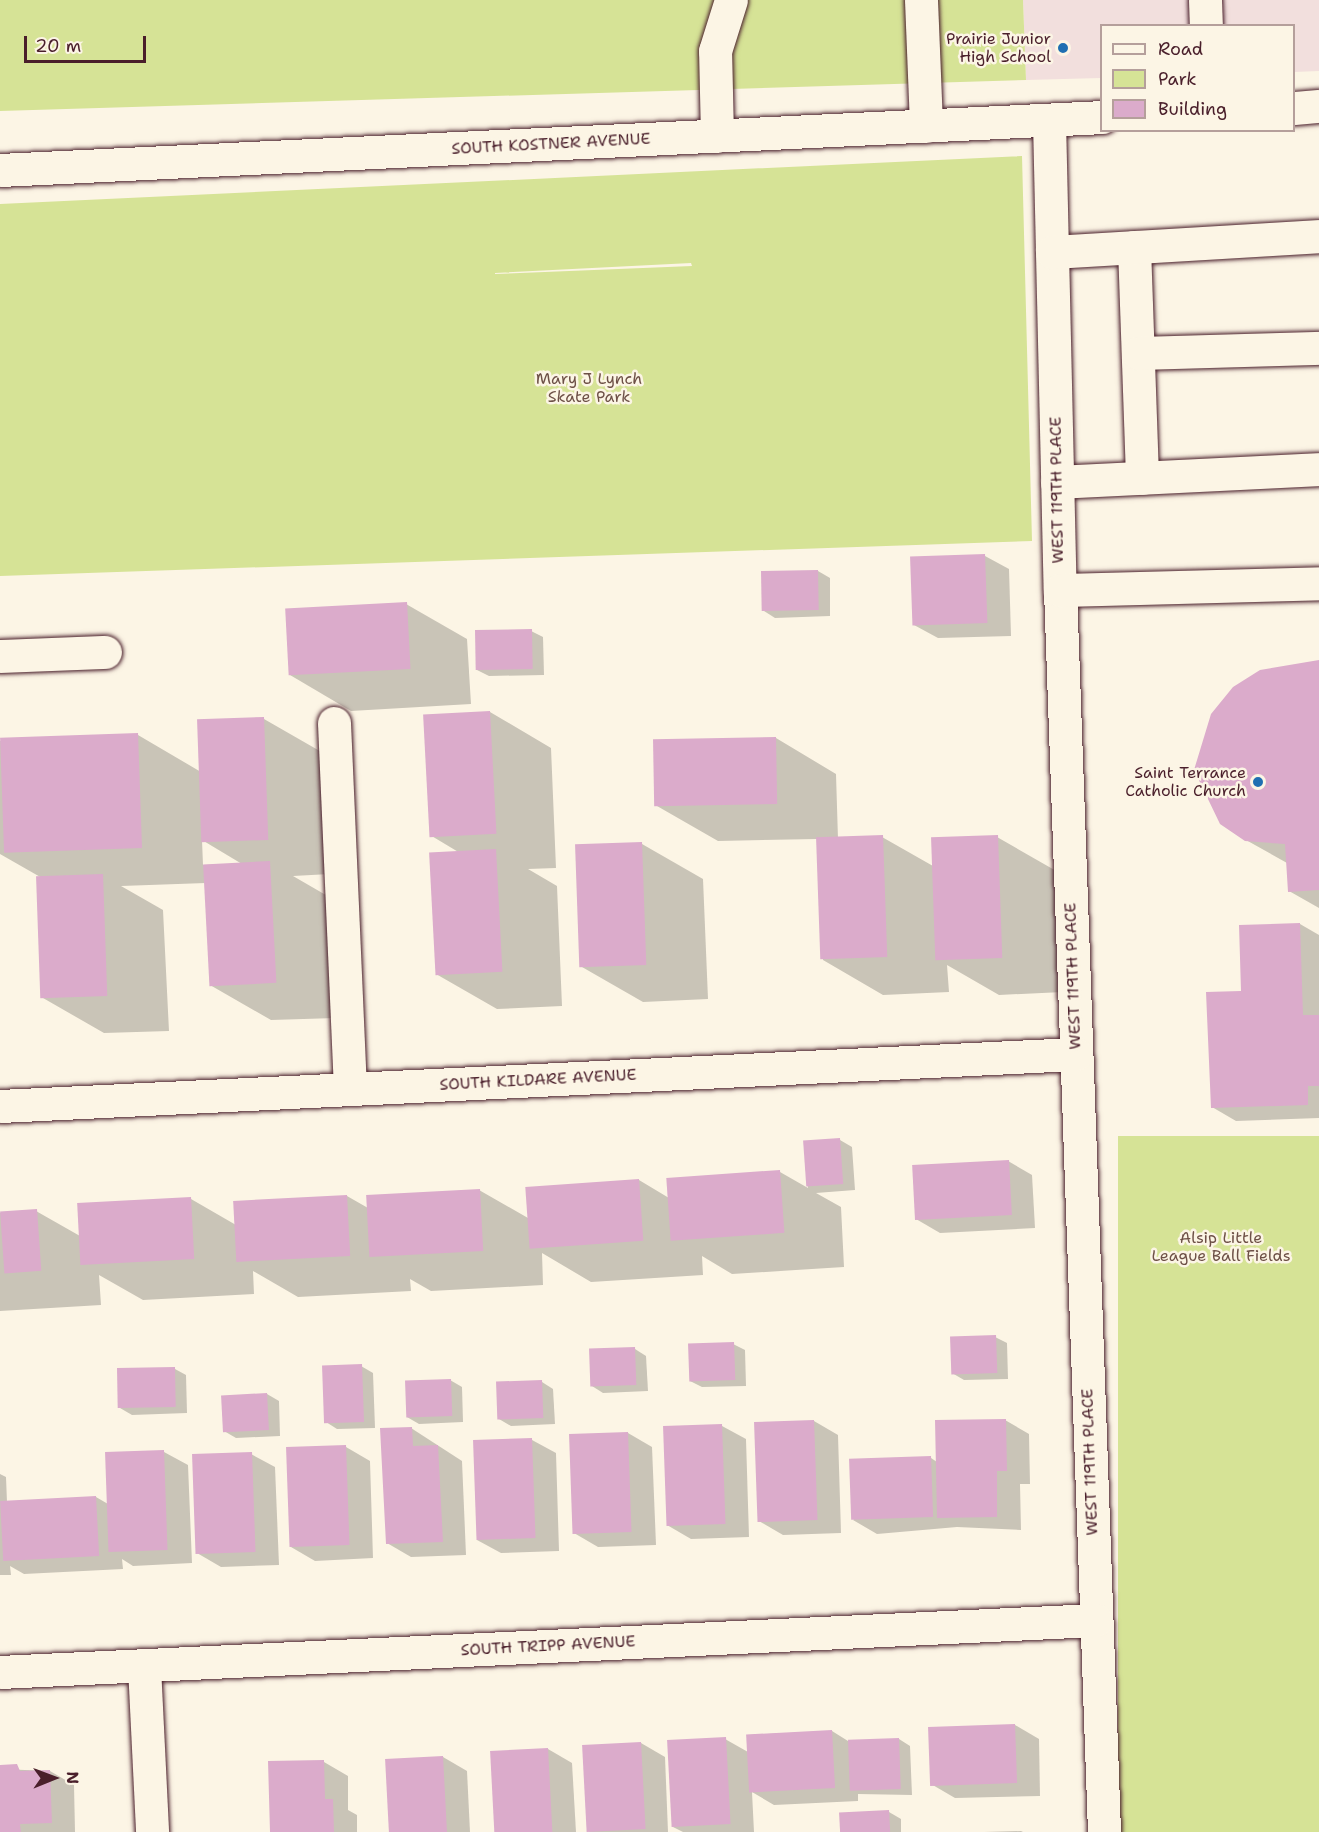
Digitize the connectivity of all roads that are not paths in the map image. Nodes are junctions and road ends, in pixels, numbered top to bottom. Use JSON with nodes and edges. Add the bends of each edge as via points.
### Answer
{"nodes":[{"id":1,"x":731,"y":0,"type":"edge"},
{"id":2,"x":921,"y":0,"type":"edge"},
{"id":3,"x":1205,"y":0,"type":"edge"},
{"id":4,"x":1206,"y":24,"type":"edge"},
{"id":5,"x":1319,"y":106,"type":"edge"},
{"id":6,"x":1295,"y":108,"type":"edge"},
{"id":7,"x":1100,"y":117,"type":"edge"},
{"id":8,"x":1049,"y":120,"type":"junction"},
{"id":9,"x":926,"y":126,"type":"junction"},
{"id":10,"x":717,"y":135,"type":"junction"},
{"id":11,"x":0,"y":170,"type":"edge"},
{"id":12,"x":1319,"y":236,"type":"edge"},
{"id":13,"x":1134,"y":248,"type":"junction"},
{"id":14,"x":1052,"y":252,"type":"junction"},
{"id":15,"x":1319,"y":348,"type":"edge"},
{"id":16,"x":1138,"y":353,"type":"junction"},
{"id":17,"x":1319,"y":469,"type":"edge"},
{"id":18,"x":1142,"y":478,"type":"junction"},
{"id":19,"x":1057,"y":482,"type":"junction"},
{"id":20,"x":1319,"y":583,"type":"edge"},
{"id":21,"x":1060,"y":590,"type":"junction"},
{"id":22,"x":105,"y":652,"type":"dead end"},
{"id":23,"x":0,"y":656,"type":"edge"},
{"id":24,"x":334,"y":723,"type":"dead end"},
{"id":25,"x":1076,"y":1054,"type":"junction"},
{"id":26,"x":350,"y":1089,"type":"junction"},
{"id":27,"x":0,"y":1106,"type":"edge"},
{"id":28,"x":1096,"y":1620,"type":"junction"},
{"id":29,"x":144,"y":1666,"type":"junction"},
{"id":30,"x":0,"y":1672,"type":"edge"},
{"id":31,"x":152,"y":1832,"type":"edge"},
{"id":32,"x":1104,"y":1832,"type":"edge"}],
"edges":[{"from":1,"to":10,"type":"street","via":[[715,51]]},
{"from":2,"to":9,"type":"street"},
{"from":3,"to":4,"type":"street"},
{"from":5,"to":6,"type":"street"},
{"from":7,"to":8,"type":"street","name":"SOUTH KOSTNER AVENUE"},
{"from":8,"to":9,"type":"street","name":"SOUTH KOSTNER AVENUE"},
{"from":8,"to":14,"type":"street","name":"WEST 119TH PLACE"},
{"from":9,"to":10,"type":"street","name":"SOUTH KOSTNER AVENUE"},
{"from":10,"to":11,"type":"street","name":"SOUTH KOSTNER AVENUE"},
{"from":12,"to":13,"type":"street"},
{"from":13,"to":14,"type":"street"},
{"from":13,"to":16,"type":"street"},
{"from":14,"to":19,"type":"street","name":"WEST 119TH PLACE"},
{"from":15,"to":16,"type":"street"},
{"from":16,"to":18,"type":"street"},
{"from":17,"to":18,"type":"street"},
{"from":18,"to":19,"type":"street"},
{"from":19,"to":21,"type":"street","name":"WEST 119TH PLACE"},
{"from":20,"to":21,"type":"street"},
{"from":21,"to":25,"type":"street","name":"WEST 119TH PLACE"},
{"from":22,"to":23,"type":"street"},
{"from":24,"to":26,"type":"street"},
{"from":25,"to":26,"type":"street","name":"SOUTH KILDARE AVENUE"},
{"from":25,"to":28,"type":"street","name":"WEST 119TH PLACE"},
{"from":26,"to":27,"type":"street","name":"SOUTH KILDARE AVENUE"},
{"from":28,"to":29,"type":"street","name":"SOUTH TRIPP AVENUE"},
{"from":28,"to":32,"type":"street","name":"WEST 119TH PLACE"},
{"from":29,"to":30,"type":"street","name":"SOUTH TRIPP AVENUE"},
{"from":29,"to":31,"type":"street"}]}
